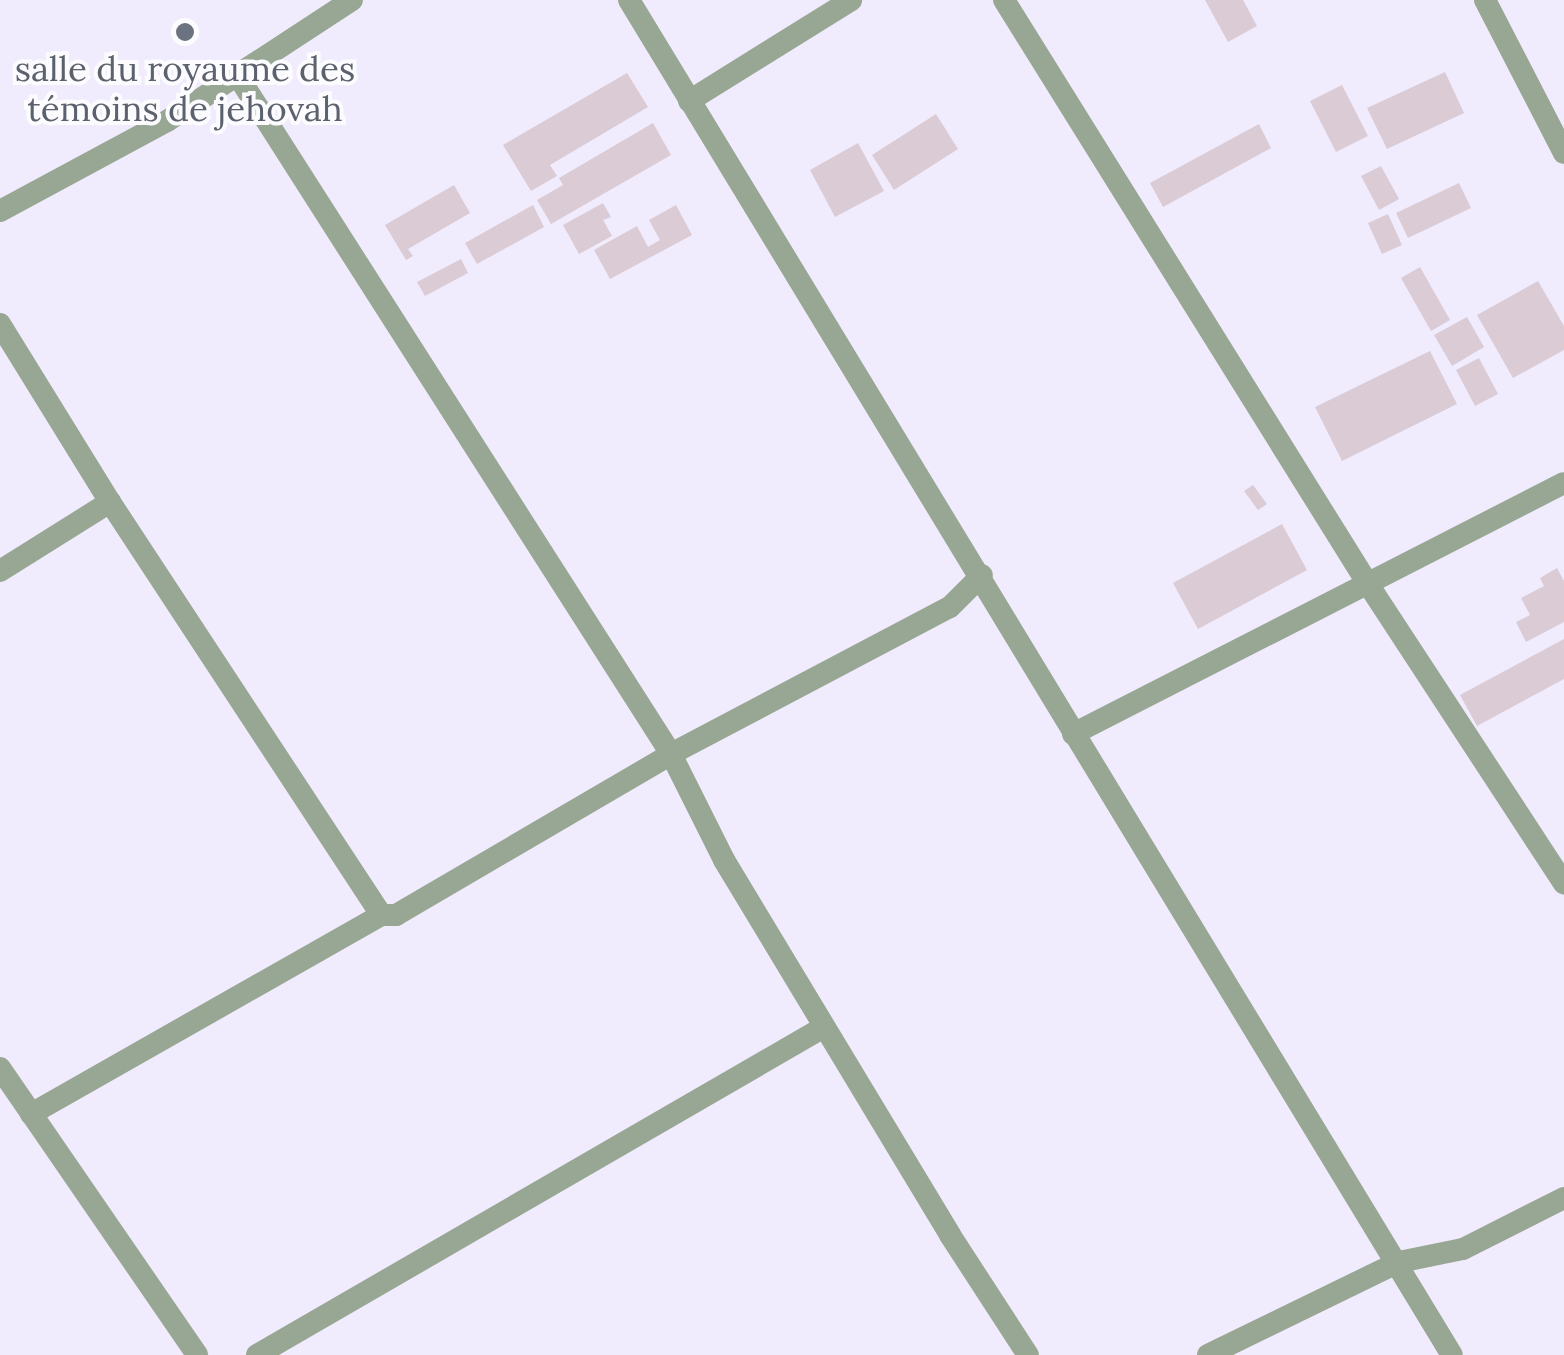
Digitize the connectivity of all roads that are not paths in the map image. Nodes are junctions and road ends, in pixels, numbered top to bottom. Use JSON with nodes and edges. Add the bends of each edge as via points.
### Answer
{"nodes":[{"id":1,"x":352,"y":0,"type":"edge"},
{"id":2,"x":629,"y":0,"type":"edge"},
{"id":3,"x":851,"y":0,"type":"edge"},
{"id":4,"x":1004,"y":0,"type":"edge"},
{"id":5,"x":1485,"y":0,"type":"edge"},
{"id":6,"x":236,"y":73,"type":"junction"},
{"id":7,"x":690,"y":101,"type":"junction"},
{"id":8,"x":1564,"y":154,"type":"edge"},
{"id":9,"x":0,"y":211,"type":"edge"},
{"id":10,"x":0,"y":324,"type":"edge"},
{"id":11,"x":1564,"y":482,"type":"edge"},
{"id":12,"x":110,"y":502,"type":"junction"},
{"id":13,"x":0,"y":571,"type":"edge"},
{"id":14,"x":982,"y":575,"type":"junction"},
{"id":15,"x":1368,"y":584,"type":"junction"},
{"id":16,"x":1073,"y":734,"type":"junction"},
{"id":17,"x":671,"y":754,"type":"junction"},
{"id":18,"x":1564,"y":884,"type":"edge"},
{"id":19,"x":382,"y":915,"type":"junction"},
{"id":20,"x":824,"y":1027,"type":"junction"},
{"id":21,"x":0,"y":1068,"type":"edge"},
{"id":22,"x":31,"y":1114,"type":"junction"},
{"id":23,"x":1564,"y":1198,"type":"edge"},
{"id":24,"x":1400,"y":1262,"type":"junction"},
{"id":25,"x":197,"y":1355,"type":"edge"},
{"id":26,"x":257,"y":1355,"type":"edge"},
{"id":27,"x":1028,"y":1355,"type":"edge"},
{"id":28,"x":1208,"y":1355,"type":"edge"},
{"id":29,"x":1452,"y":1355,"type":"edge"}],
"edges":[{"from":1,"to":6,"type":"street"},
{"from":2,"to":7,"type":"street"},
{"from":3,"to":7,"type":"street"},
{"from":4,"to":15,"type":"street"},
{"from":5,"to":8,"type":"street"},
{"from":6,"to":9,"type":"street","via":[[167,121]]},
{"from":6,"to":17,"type":"street"},
{"from":7,"to":14,"type":"street"},
{"from":10,"to":12,"type":"street"},
{"from":11,"to":15,"type":"street"},
{"from":12,"to":13,"type":"street"},
{"from":12,"to":19,"type":"street"},
{"from":14,"to":16,"type":"street"},
{"from":14,"to":17,"type":"street","via":[[950,606]]},
{"from":15,"to":16,"type":"street"},
{"from":15,"to":18,"type":"street"},
{"from":16,"to":24,"type":"street"},
{"from":17,"to":19,"type":"street","via":[[396,916]]},
{"from":17,"to":20,"type":"street","via":[[724,860]]},
{"from":19,"to":22,"type":"street"},
{"from":20,"to":26,"type":"street"},
{"from":20,"to":27,"type":"street"},
{"from":21,"to":22,"type":"street"},
{"from":22,"to":25,"type":"street"},
{"from":23,"to":24,"type":"street","via":[[1462,1249]]},
{"from":24,"to":28,"type":"street"},
{"from":24,"to":29,"type":"street"}]}
